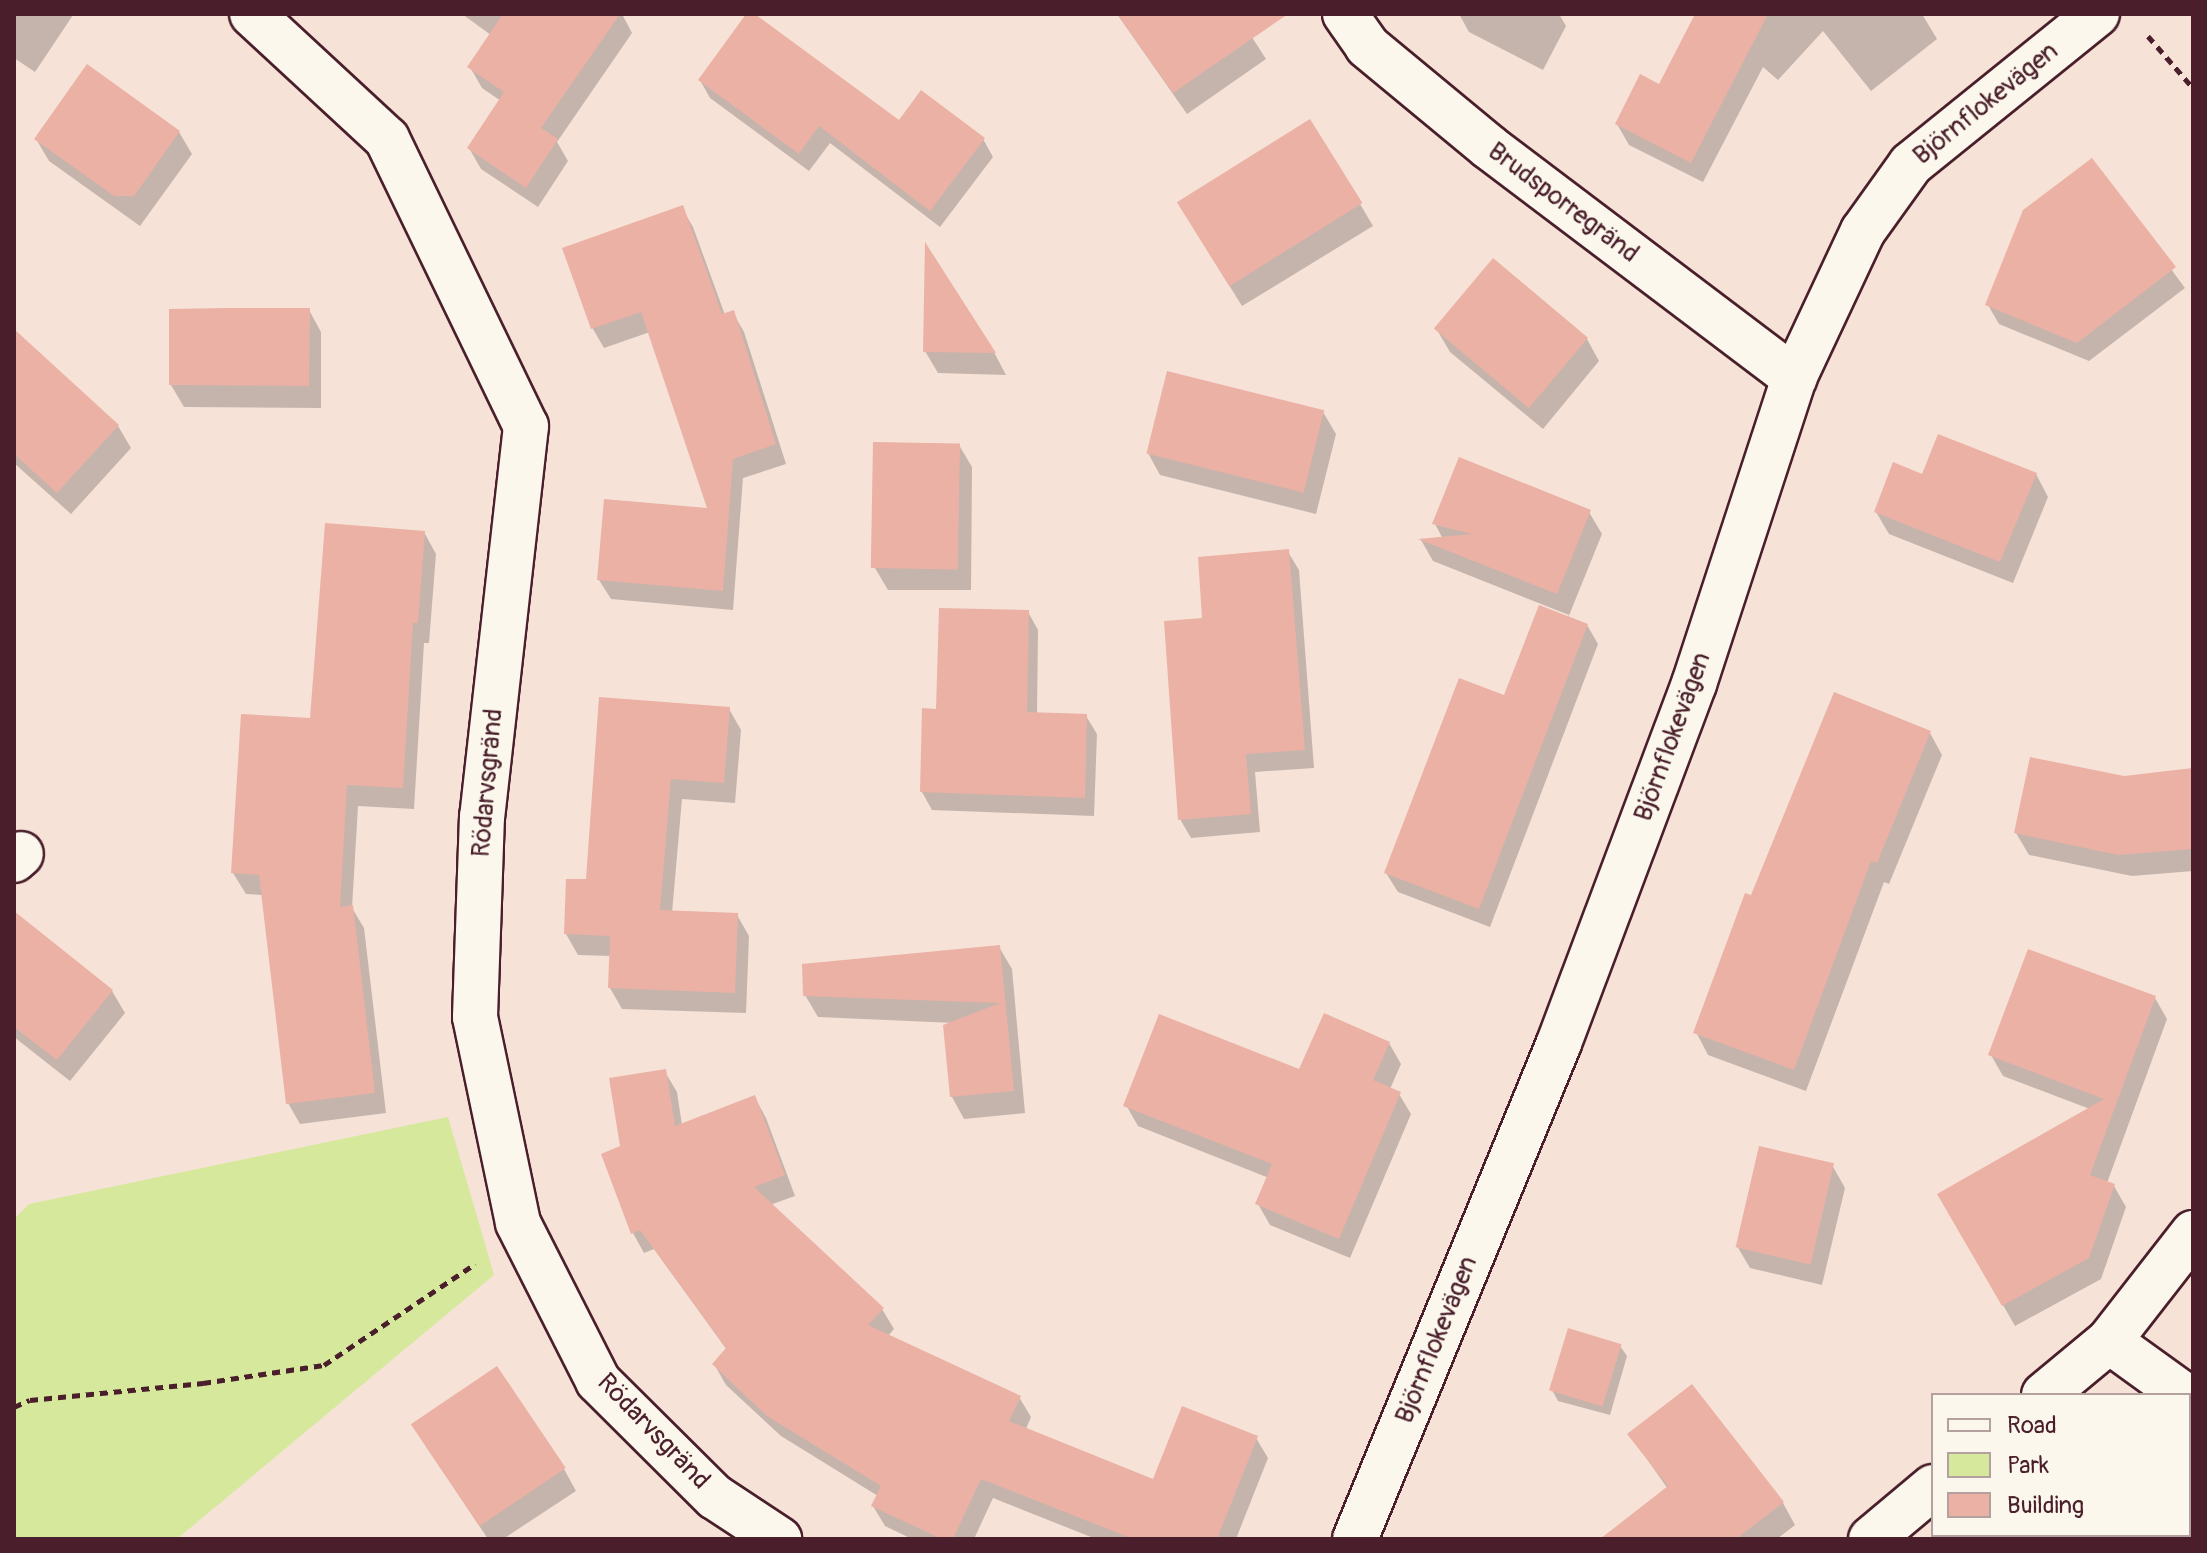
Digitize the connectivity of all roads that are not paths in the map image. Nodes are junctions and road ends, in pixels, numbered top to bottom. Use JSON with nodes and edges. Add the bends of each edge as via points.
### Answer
{"nodes":[{"id":1,"x":252,"y":14,"type":"edge"},
{"id":2,"x":1345,"y":14,"type":"edge"},
{"id":3,"x":2117,"y":19,"type":"edge"},
{"id":4,"x":1794,"y":378,"type":"junction"},
{"id":5,"x":2193,"y":1233,"type":"edge"},
{"id":6,"x":2109,"y":1341,"type":"junction"},
{"id":7,"x":2046,"y":1393,"type":"edge"},
{"id":8,"x":2181,"y":1393,"type":"edge"},
{"id":9,"x":1931,"y":1489,"type":"edge"},
{"id":10,"x":779,"y":1539,"type":"edge"},
{"id":11,"x":1355,"y":1539,"type":"edge"},
{"id":12,"x":1871,"y":1539,"type":"edge"}],
"edges":[{"from":1,"to":10,"type":"street","name":"Rödarvsgränd","via":[[387,139],[526,426],[482,816],[475,1017],[518,1223],[598,1381],[715,1497]]},
{"from":2,"to":4,"type":"street","name":"Brudsporregränd","via":[[1367,46],[1489,147]]},
{"from":3,"to":4,"type":"street","name":"Björnflokevägen","via":[[1911,164],[1863,231]]},
{"from":4,"to":11,"type":"street","name":"Björnflokevägen","via":[[1694,684],[1559,1043]]},
{"from":5,"to":6,"type":"street"},
{"from":6,"to":7,"type":"street"},
{"from":6,"to":8,"type":"street"},
{"from":9,"to":12,"type":"street"}]}
